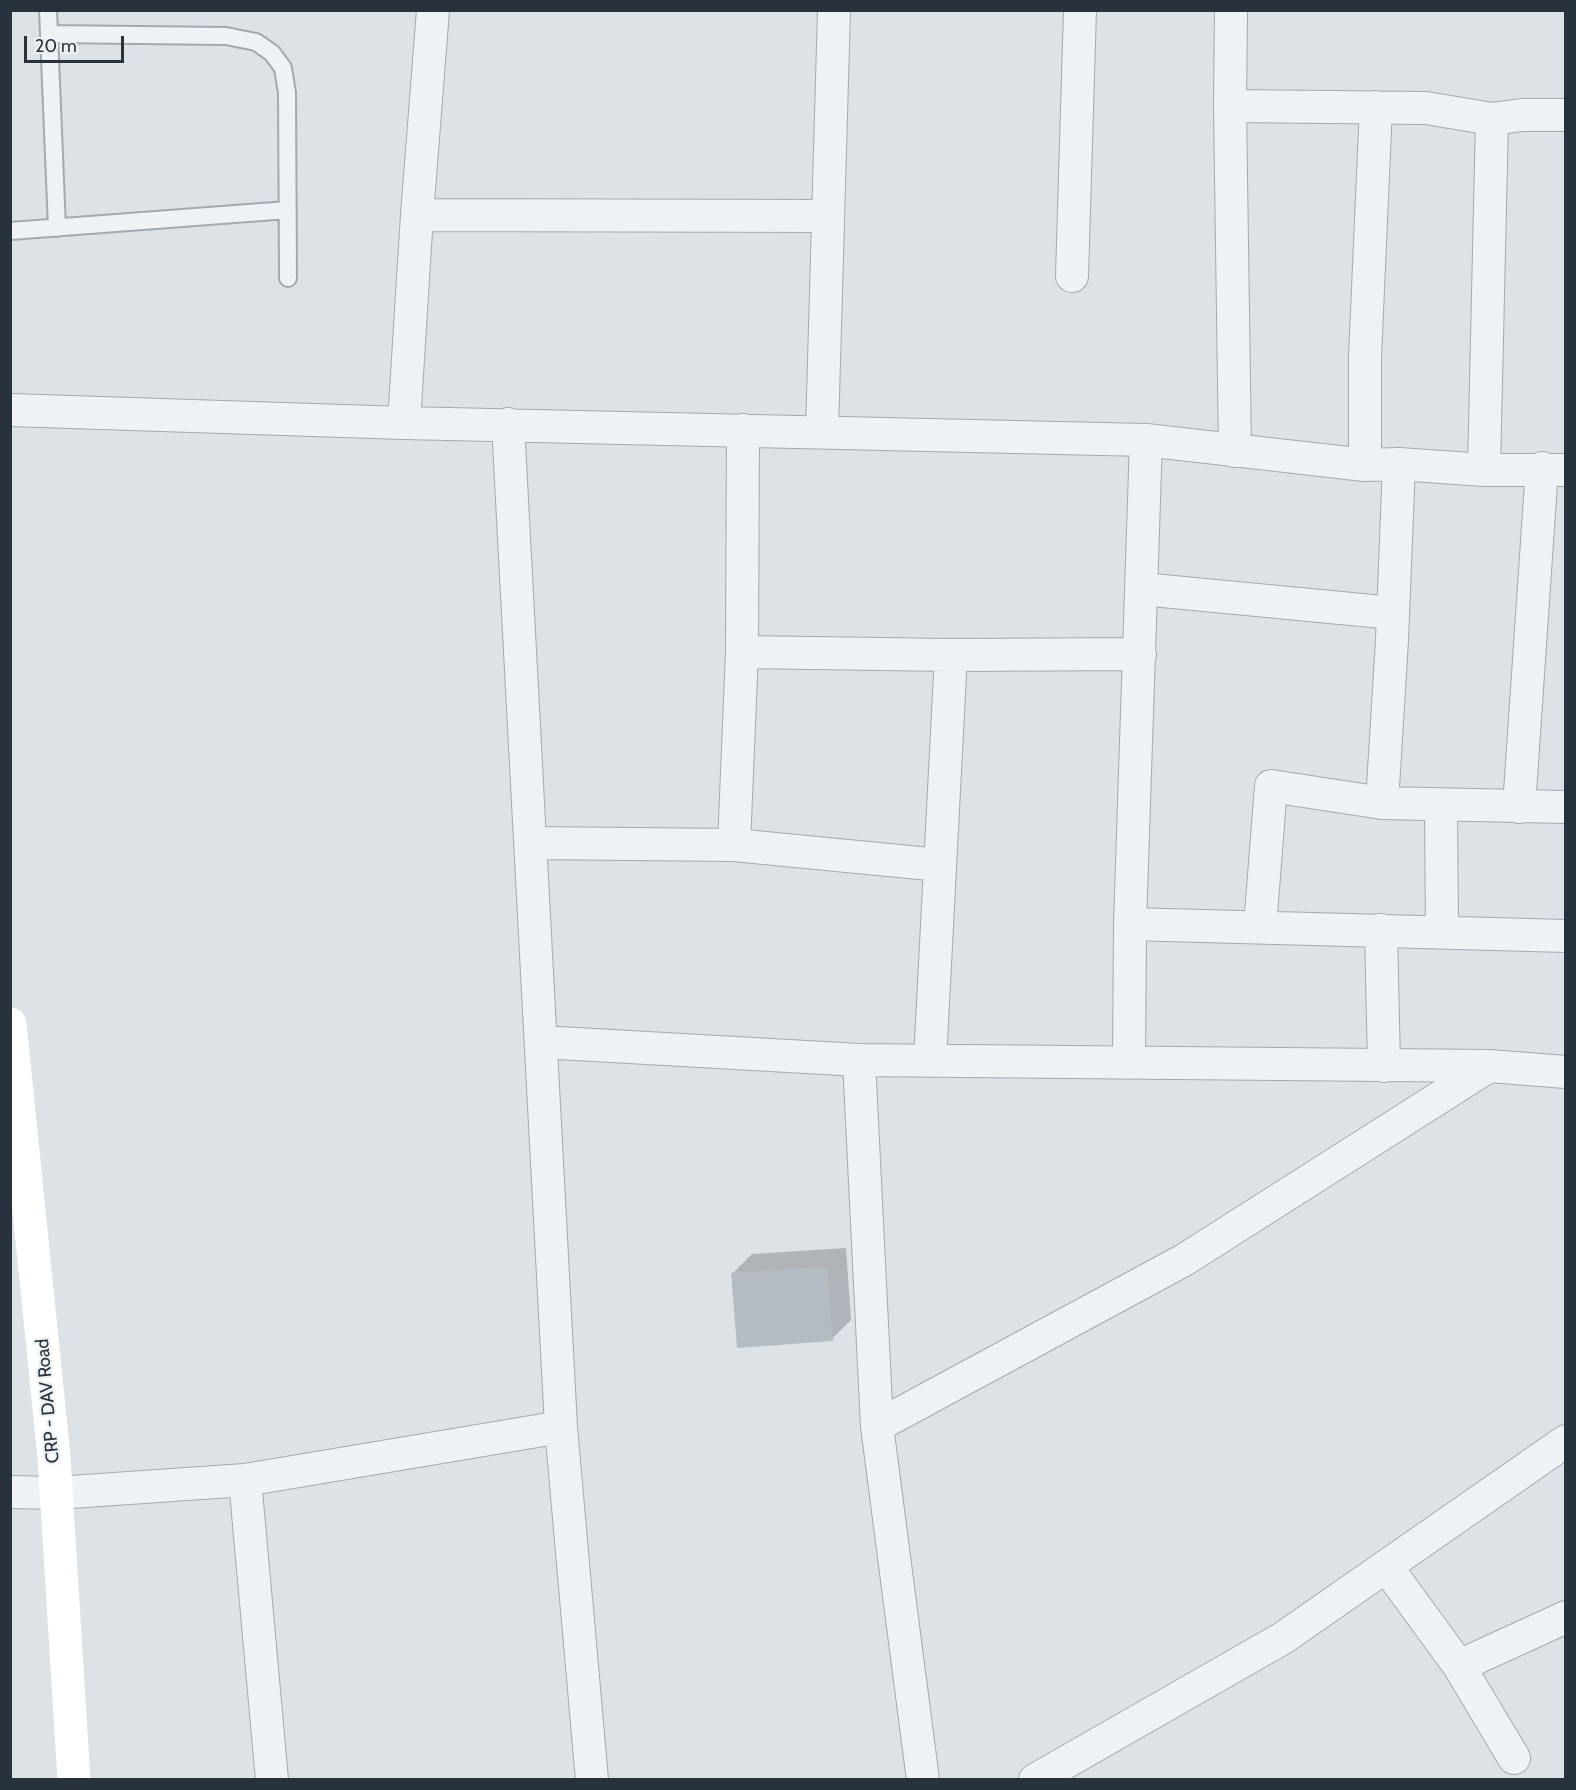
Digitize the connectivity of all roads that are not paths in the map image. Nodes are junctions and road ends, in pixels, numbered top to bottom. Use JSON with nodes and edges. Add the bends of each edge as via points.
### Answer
{"nodes":[{"id":1,"x":48,"y":10,"type":"edge"},
{"id":2,"x":433,"y":10,"type":"edge"},
{"id":3,"x":834,"y":10,"type":"edge"},
{"id":4,"x":1080,"y":10,"type":"edge"},
{"id":5,"x":1231,"y":10,"type":"edge"},
{"id":6,"x":49,"y":34,"type":"junction"},
{"id":7,"x":1230,"y":106,"type":"junction"},
{"id":8,"x":1376,"y":107,"type":"junction"},
{"id":9,"x":1566,"y":115,"type":"edge"},
{"id":10,"x":1492,"y":119,"type":"junction"},
{"id":11,"x":288,"y":210,"type":"junction"},
{"id":12,"x":417,"y":215,"type":"junction"},
{"id":13,"x":828,"y":216,"type":"junction"},
{"id":14,"x":57,"y":228,"type":"junction"},
{"id":15,"x":10,"y":231,"type":"edge"},
{"id":16,"x":1072,"y":276,"type":"dead end"},
{"id":17,"x":288,"y":278,"type":"dead end"},
{"id":18,"x":10,"y":410,"type":"edge"},
{"id":19,"x":404,"y":423,"type":"junction"},
{"id":20,"x":508,"y":424,"type":"junction"},
{"id":21,"x":743,"y":430,"type":"junction"},
{"id":22,"x":822,"y":432,"type":"junction"},
{"id":23,"x":1146,"y":440,"type":"junction"},
{"id":24,"x":1235,"y":451,"type":"junction"},
{"id":25,"x":1399,"y":464,"type":"junction"},
{"id":26,"x":1365,"y":465,"type":"junction"},
{"id":27,"x":1554,"y":469,"type":"edge"},
{"id":28,"x":1484,"y":470,"type":"junction"},
{"id":29,"x":1142,"y":589,"type":"junction"},
{"id":30,"x":1393,"y":614,"type":"junction"},
{"id":31,"x":742,"y":652,"type":"junction"},
{"id":32,"x":1140,"y":654,"type":"junction"},
{"id":33,"x":951,"y":655,"type":"junction"},
{"id":34,"x":1382,"y":803,"type":"junction"},
{"id":35,"x":1441,"y":805,"type":"junction"},
{"id":36,"x":1519,"y":807,"type":"junction"},
{"id":37,"x":1566,"y":807,"type":"edge"},
{"id":38,"x":530,"y":843,"type":"junction"},
{"id":39,"x":734,"y":845,"type":"junction"},
{"id":40,"x":940,"y":865,"type":"junction"},
{"id":41,"x":1130,"y":924,"type":"junction"},
{"id":42,"x":1260,"y":927,"type":"junction"},
{"id":43,"x":1381,"y":930,"type":"junction"},
{"id":44,"x":1442,"y":932,"type":"junction"},
{"id":45,"x":1566,"y":936,"type":"edge"},
{"id":46,"x":10,"y":1024,"type":"edge"},
{"id":47,"x":541,"y":1042,"type":"junction"},
{"id":48,"x":859,"y":1060,"type":"junction"},
{"id":49,"x":930,"y":1061,"type":"junction"},
{"id":50,"x":1129,"y":1063,"type":"junction"},
{"id":51,"x":1384,"y":1066,"type":"junction"},
{"id":52,"x":1489,"y":1066,"type":"junction"},
{"id":53,"x":1566,"y":1071,"type":"edge"},
{"id":54,"x":877,"y":1425,"type":"junction"},
{"id":55,"x":561,"y":1427,"type":"junction"},
{"id":56,"x":1566,"y":1441,"type":"edge"},
{"id":57,"x":245,"y":1480,"type":"junction"},
{"id":58,"x":10,"y":1492,"type":"edge"},
{"id":59,"x":56,"y":1493,"type":"junction"},
{"id":60,"x":1386,"y":1566,"type":"junction"},
{"id":61,"x":1566,"y":1617,"type":"edge"},
{"id":62,"x":1459,"y":1666,"type":"junction"},
{"id":63,"x":1514,"y":1758,"type":"dead end"},
{"id":64,"x":74,"y":1779,"type":"edge"},
{"id":65,"x":272,"y":1779,"type":"edge"},
{"id":66,"x":592,"y":1779,"type":"edge"},
{"id":67,"x":923,"y":1779,"type":"edge"},
{"id":68,"x":1035,"y":1779,"type":"edge"}],
"edges":[{"from":1,"to":6,"type":"lane"},
{"from":2,"to":12,"type":"street"},
{"from":3,"to":13,"type":"street"},
{"from":4,"to":16,"type":"street"},
{"from":5,"to":7,"type":"street"},
{"from":6,"to":11,"type":"lane","via":[[226,36],[256,42],[272,53],[283,68],[287,93]]},
{"from":6,"to":14,"type":"lane"},
{"from":7,"to":8,"type":"street"},
{"from":7,"to":24,"type":"street"},
{"from":8,"to":10,"type":"street","via":[[1426,108]]},
{"from":8,"to":26,"type":"street","via":[[1365,357]]},
{"from":9,"to":10,"type":"street"},
{"from":10,"to":28,"type":"street"},
{"from":11,"to":14,"type":"lane"},
{"from":11,"to":17,"type":"lane"},
{"from":12,"to":13,"type":"street"},
{"from":12,"to":19,"type":"street"},
{"from":13,"to":22,"type":"street"},
{"from":14,"to":15,"type":"lane"},
{"from":18,"to":19,"type":"street"},
{"from":19,"to":20,"type":"street"},
{"from":20,"to":21,"type":"street"},
{"from":20,"to":38,"type":"street"},
{"from":21,"to":22,"type":"street"},
{"from":21,"to":31,"type":"street"},
{"from":22,"to":23,"type":"street"},
{"from":23,"to":24,"type":"street"},
{"from":23,"to":29,"type":"street"},
{"from":24,"to":26,"type":"street"},
{"from":25,"to":26,"type":"street"},
{"from":25,"to":28,"type":"street"},
{"from":25,"to":30,"type":"street"},
{"from":27,"to":28,"type":"street"},
{"from":27,"to":36,"type":"street"},
{"from":29,"to":30,"type":"street"},
{"from":29,"to":32,"type":"street"},
{"from":30,"to":34,"type":"street"},
{"from":31,"to":33,"type":"street"},
{"from":31,"to":39,"type":"street"},
{"from":32,"to":33,"type":"street"},
{"from":32,"to":41,"type":"street"},
{"from":33,"to":40,"type":"street"},
{"from":34,"to":35,"type":"street"},
{"from":34,"to":42,"type":"street","via":[[1271,786]]},
{"from":35,"to":36,"type":"street"},
{"from":35,"to":44,"type":"street"},
{"from":36,"to":37,"type":"street"},
{"from":38,"to":39,"type":"street"},
{"from":38,"to":47,"type":"street"},
{"from":39,"to":40,"type":"street"},
{"from":40,"to":49,"type":"street"},
{"from":41,"to":42,"type":"street"},
{"from":41,"to":50,"type":"street"},
{"from":42,"to":43,"type":"street"},
{"from":43,"to":44,"type":"street"},
{"from":43,"to":51,"type":"street"},
{"from":44,"to":45,"type":"street"},
{"from":46,"to":59,"type":"street","name":"CRP - DAV Road"},
{"from":47,"to":48,"type":"street"},
{"from":47,"to":55,"type":"street"},
{"from":48,"to":49,"type":"street"},
{"from":48,"to":54,"type":"street"},
{"from":49,"to":50,"type":"street"},
{"from":50,"to":51,"type":"street"},
{"from":51,"to":52,"type":"street"},
{"from":52,"to":53,"type":"street"},
{"from":52,"to":54,"type":"street","via":[[1184,1260]]},
{"from":54,"to":67,"type":"street"},
{"from":55,"to":57,"type":"street"},
{"from":55,"to":66,"type":"street"},
{"from":56,"to":60,"type":"street"},
{"from":57,"to":59,"type":"street"},
{"from":57,"to":65,"type":"street"},
{"from":58,"to":59,"type":"street"},
{"from":59,"to":64,"type":"street","name":"CRP - DAV Road"},
{"from":60,"to":62,"type":"street"},
{"from":60,"to":68,"type":"street","via":[[1282,1638]]},
{"from":61,"to":62,"type":"street"},
{"from":62,"to":63,"type":"street"}]}
